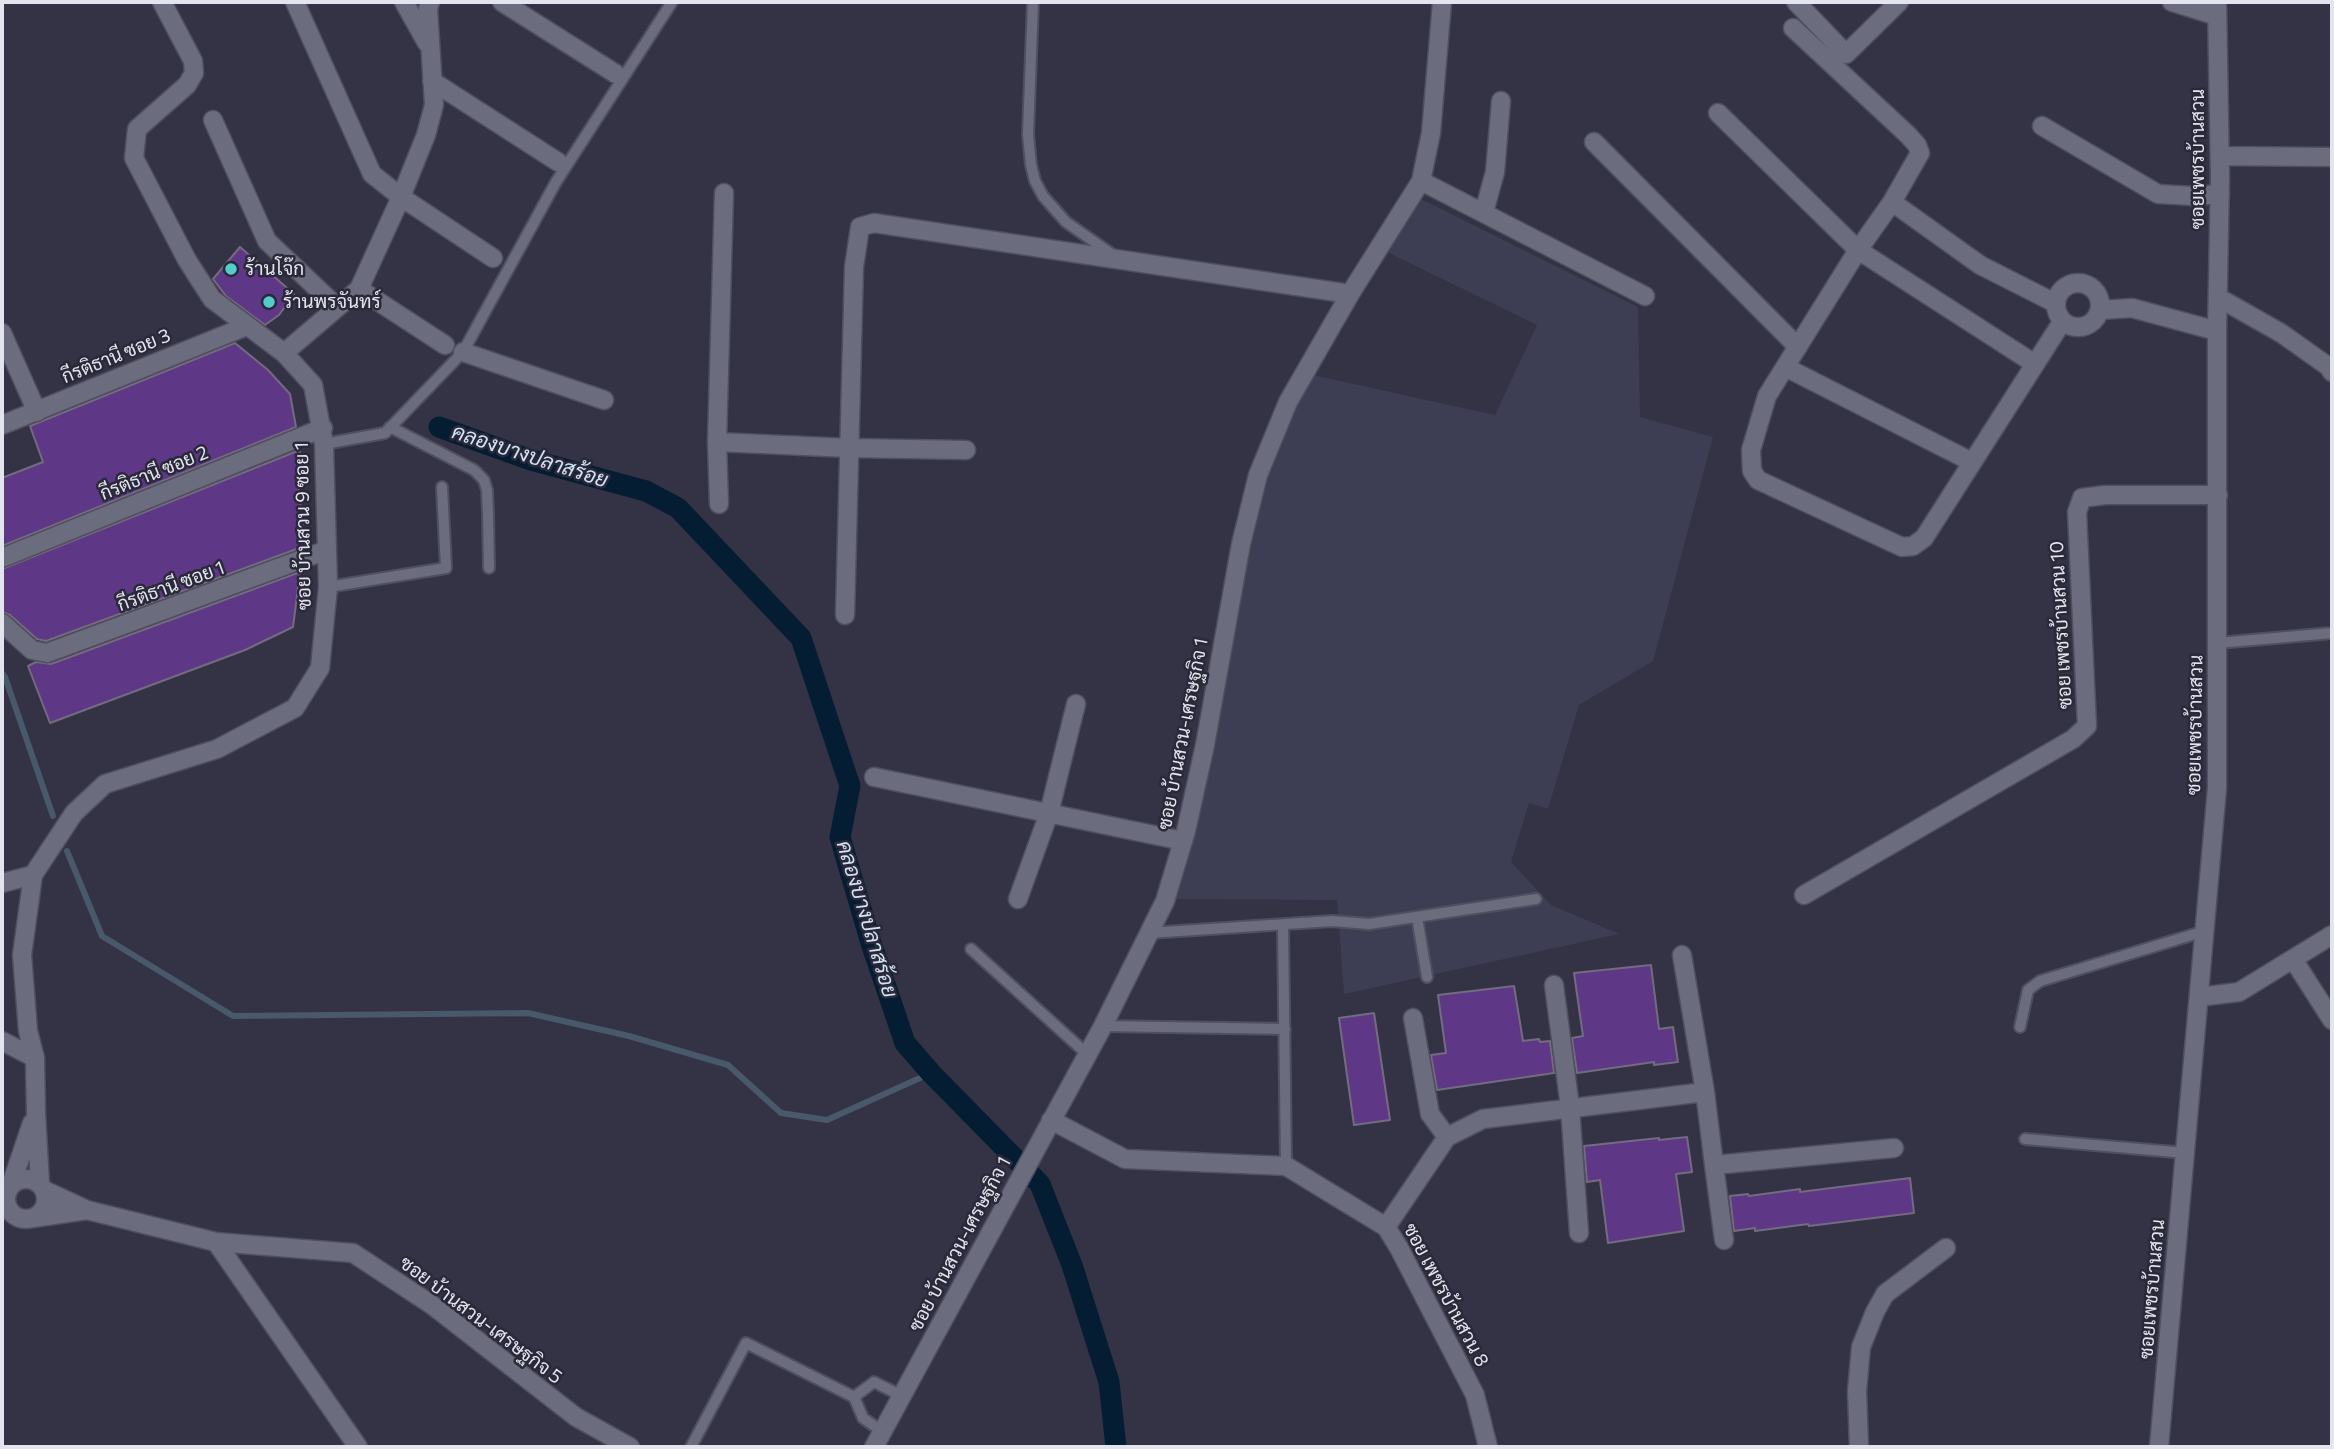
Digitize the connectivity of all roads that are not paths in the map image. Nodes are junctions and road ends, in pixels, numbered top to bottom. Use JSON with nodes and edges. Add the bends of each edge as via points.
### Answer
{"nodes":[{"id":1,"x":162,"y":2,"type":"edge"},
{"id":2,"x":295,"y":2,"type":"edge"},
{"id":3,"x":404,"y":2,"type":"edge"},
{"id":4,"x":430,"y":2,"type":"edge"},
{"id":5,"x":502,"y":2,"type":"edge"},
{"id":6,"x":672,"y":2,"type":"edge"},
{"id":7,"x":1033,"y":2,"type":"edge"},
{"id":8,"x":1442,"y":2,"type":"edge"},
{"id":9,"x":1796,"y":2,"type":"edge"},
{"id":10,"x":1899,"y":2,"type":"edge"},
{"id":11,"x":2172,"y":2,"type":"edge"},
{"id":12,"x":2217,"y":9,"type":"edge"},
{"id":13,"x":1793,"y":28,"type":"dead end"},
{"id":14,"x":430,"y":49,"type":"junction"},
{"id":15,"x":616,"y":74,"type":"dead end"},
{"id":16,"x":432,"y":81,"type":"junction"},
{"id":17,"x":1501,"y":101,"type":"dead end"},
{"id":18,"x":1718,"y":113,"type":"dead end"},
{"id":19,"x":213,"y":120,"type":"dead end"},
{"id":20,"x":2042,"y":126,"type":"dead end"},
{"id":21,"x":1594,"y":142,"type":"dead end"},
{"id":22,"x":2220,"y":156,"type":"junction"},
{"id":23,"x":2332,"y":158,"type":"edge"},
{"id":24,"x":558,"y":162,"type":"dead end"},
{"id":25,"x":1421,"y":181,"type":"junction"},
{"id":26,"x":724,"y":193,"type":"dead end"},
{"id":27,"x":2220,"y":194,"type":"junction"},
{"id":28,"x":401,"y":197,"type":"junction"},
{"id":29,"x":1892,"y":202,"type":"junction"},
{"id":30,"x":1484,"y":212,"type":"junction"},
{"id":31,"x":1858,"y":250,"type":"junction"},
{"id":32,"x":493,"y":258,"type":"dead end"},
{"id":33,"x":1121,"y":260,"type":"junction"},
{"id":34,"x":359,"y":289,"type":"junction"},
{"id":35,"x":1350,"y":294,"type":"junction"},
{"id":36,"x":1645,"y":296,"type":"dead end"},
{"id":37,"x":2219,"y":299,"type":"junction"},
{"id":38,"x":2054,"y":303,"type":"junction"},
{"id":39,"x":337,"y":307,"type":"junction"},
{"id":40,"x":2100,"y":310,"type":"junction"},
{"id":41,"x":2062,"y":322,"type":"junction"},
{"id":42,"x":247,"y":326,"type":"junction"},
{"id":43,"x":2217,"y":331,"type":"junction"},
{"id":44,"x":2,"y":333,"type":"edge"},
{"id":45,"x":445,"y":345,"type":"dead end"},
{"id":46,"x":1798,"y":347,"type":"junction"},
{"id":47,"x":463,"y":352,"type":"junction"},
{"id":48,"x":284,"y":353,"type":"junction"},
{"id":49,"x":2035,"y":364,"type":"junction"},
{"id":50,"x":1785,"y":367,"type":"junction"},
{"id":51,"x":2332,"y":372,"type":"edge"},
{"id":52,"x":604,"y":400,"type":"dead end"},
{"id":53,"x":37,"y":412,"type":"junction"},
{"id":54,"x":2,"y":425,"type":"edge"},
{"id":55,"x":390,"y":427,"type":"junction"},
{"id":56,"x":323,"y":436,"type":"junction"},
{"id":57,"x":717,"y":442,"type":"junction"},
{"id":58,"x":849,"y":448,"type":"junction"},
{"id":59,"x":966,"y":450,"type":"dead end"},
{"id":60,"x":1972,"y":462,"type":"junction"},
{"id":61,"x":442,"y":487,"type":"dead end"},
{"id":62,"x":2218,"y":495,"type":"junction"},
{"id":63,"x":719,"y":504,"type":"dead end"},
{"id":64,"x":327,"y":550,"type":"junction"},
{"id":65,"x":2,"y":558,"type":"edge"},
{"id":66,"x":489,"y":568,"type":"dead end"},
{"id":67,"x":328,"y":587,"type":"junction"},
{"id":68,"x":845,"y":615,"type":"dead end"},
{"id":69,"x":2,"y":623,"type":"edge"},
{"id":70,"x":2332,"y":633,"type":"edge"},
{"id":71,"x":2218,"y":643,"type":"junction"},
{"id":72,"x":1076,"y":704,"type":"dead end"},
{"id":73,"x":874,"y":778,"type":"dead end"},
{"id":74,"x":1049,"y":813,"type":"junction"},
{"id":75,"x":1183,"y":841,"type":"junction"},
{"id":76,"x":33,"y":875,"type":"junction"},
{"id":77,"x":2,"y":883,"type":"edge"},
{"id":78,"x":1804,"y":895,"type":"dead end"},
{"id":79,"x":1018,"y":899,"type":"dead end"},
{"id":80,"x":1536,"y":899,"type":"dead end"},
{"id":81,"x":1418,"y":917,"type":"junction"},
{"id":82,"x":1283,"y":925,"type":"junction"},
{"id":83,"x":2205,"y":931,"type":"junction"},
{"id":84,"x":1149,"y":933,"type":"junction"},
{"id":85,"x":2332,"y":935,"type":"edge"},
{"id":86,"x":971,"y":949,"type":"dead end"},
{"id":87,"x":1682,"y":955,"type":"dead end"},
{"id":88,"x":2293,"y":959,"type":"junction"},
{"id":89,"x":1427,"y":977,"type":"dead end"},
{"id":90,"x":1554,"y":985,"type":"dead end"},
{"id":91,"x":2199,"y":997,"type":"junction"},
{"id":92,"x":1413,"y":1018,"type":"dead end"},
{"id":93,"x":2332,"y":1020,"type":"edge"},
{"id":94,"x":1103,"y":1026,"type":"junction"},
{"id":95,"x":2020,"y":1027,"type":"dead end"},
{"id":96,"x":1285,"y":1029,"type":"junction"},
{"id":97,"x":2,"y":1041,"type":"edge"},
{"id":98,"x":1087,"y":1054,"type":"junction"},
{"id":99,"x":35,"y":1058,"type":"junction"},
{"id":100,"x":1705,"y":1092,"type":"junction"},
{"id":101,"x":1570,"y":1107,"type":"junction"},
{"id":102,"x":36,"y":1113,"type":"junction"},
{"id":103,"x":1051,"y":1120,"type":"junction"},
{"id":104,"x":1447,"y":1137,"type":"junction"},
{"id":105,"x":2025,"y":1139,"type":"dead end"},
{"id":106,"x":1894,"y":1148,"type":"dead end"},
{"id":107,"x":2186,"y":1153,"type":"junction"},
{"id":108,"x":1714,"y":1165,"type":"junction"},
{"id":109,"x":1286,"y":1166,"type":"junction"},
{"id":110,"x":42,"y":1187,"type":"junction"},
{"id":111,"x":7,"y":1190,"type":"edge"},
{"id":112,"x":87,"y":1210,"type":"junction"},
{"id":113,"x":29,"y":1219,"type":"junction"},
{"id":114,"x":2,"y":1225,"type":"edge"},
{"id":115,"x":1385,"y":1227,"type":"junction"},
{"id":116,"x":1579,"y":1233,"type":"dead end"},
{"id":117,"x":1724,"y":1240,"type":"dead end"},
{"id":118,"x":216,"y":1242,"type":"junction"},
{"id":119,"x":1946,"y":1248,"type":"dead end"},
{"id":120,"x":902,"y":1396,"type":"junction"},
{"id":121,"x":854,"y":1397,"type":"junction"},
{"id":122,"x":878,"y":1439,"type":"edge"},
{"id":123,"x":358,"y":1447,"type":"edge"},
{"id":124,"x":630,"y":1447,"type":"edge"},
{"id":125,"x":691,"y":1447,"type":"edge"},
{"id":126,"x":1488,"y":1447,"type":"edge"},
{"id":127,"x":1859,"y":1447,"type":"edge"},
{"id":128,"x":2159,"y":1447,"type":"edge"}],
"edges":[{"from":1,"to":42,"type":"street","name":"ซอย บ้านสวน 9 ซอย 1","via":[[193,61],[194,73],[187,85],[137,129],[134,158],[212,299]]},
{"from":2,"to":28,"type":"street","via":[[372,174]]},
{"from":3,"to":14,"type":"street"},
{"from":4,"to":14,"type":"street"},
{"from":5,"to":15,"type":"street"},
{"from":6,"to":47,"type":"lane","via":[[556,182]]},
{"from":7,"to":33,"type":"lane","via":[[1028,134],[1035,181],[1066,222]]},
{"from":8,"to":25,"type":"street","name":"ซอย บ้านสวน-เศรษฐกิจ 1","via":[[1431,133]]},
{"from":9,"to":10,"type":"street","via":[[1846,54]]},
{"from":11,"to":12,"type":"street"},
{"from":12,"to":22,"type":"street","name":"ซอยเพชรบ้านสวน"},
{"from":13,"to":29,"type":"street","via":[[1917,145],[1920,153]]},
{"from":14,"to":16,"type":"street"},
{"from":16,"to":24,"type":"street"},
{"from":16,"to":28,"type":"street","via":[[434,104],[426,135]]},
{"from":17,"to":30,"type":"street","via":[[1495,172]]},
{"from":18,"to":31,"type":"street"},
{"from":19,"to":39,"type":"street","via":[[267,240]]},
{"from":20,"to":27,"type":"street","via":[[2158,194]]},
{"from":21,"to":46,"type":"street"},
{"from":22,"to":23,"type":"street"},
{"from":22,"to":27,"type":"street","name":"ซอยเพชรบ้านสวน"},
{"from":25,"to":30,"type":"street"},
{"from":25,"to":35,"type":"street","name":"ซอย บ้านสวน-เศรษฐกิจ 1"},
{"from":26,"to":57,"type":"street"},
{"from":27,"to":37,"type":"street","name":"ซอยเพชรบ้านสวน"},
{"from":28,"to":32,"type":"street"},
{"from":28,"to":34,"type":"street"},
{"from":29,"to":31,"type":"street"},
{"from":29,"to":38,"type":"street","via":[[1980,265]]},
{"from":30,"to":36,"type":"street"},
{"from":31,"to":46,"type":"street"},
{"from":31,"to":49,"type":"street"},
{"from":33,"to":35,"type":"street"},
{"from":33,"to":58,"type":"street","via":[[874,223],[860,228],[853,267]]},
{"from":34,"to":39,"type":"street"},
{"from":34,"to":45,"type":"street"},
{"from":35,"to":75,"type":"street","name":"ซอย บ้านสวน-เศรษฐกิจ 1","via":[[1288,402],[1258,475]]},
{"from":37,"to":43,"type":"street","name":"ซอยเพชรบ้านสวน"},
{"from":37,"to":51,"type":"street","via":[[2281,333]]},
{"from":38,"to":40,"type":"street","via":[[2061,290],[2083,283],[2093,289]]},
{"from":38,"to":41,"type":"street"},
{"from":39,"to":48,"type":"street"},
{"from":40,"to":41,"type":"street","via":[[2084,327]]},
{"from":40,"to":43,"type":"street","via":[[2132,308]]},
{"from":41,"to":49,"type":"street"},
{"from":42,"to":48,"type":"street","name":"ซอย บ้านสวน 9 ซอย 1"},
{"from":42,"to":53,"type":"street","name":"กีรติธานี ซอย 3"},
{"from":43,"to":62,"type":"street","name":"ซอยเพชรบ้านสวน"},
{"from":44,"to":53,"type":"street"},
{"from":46,"to":50,"type":"street"},
{"from":47,"to":52,"type":"street"},
{"from":47,"to":55,"type":"lane"},
{"from":48,"to":56,"type":"street","name":"ซอย บ้านสวน 9 ซอย 1","via":[[313,385]]},
{"from":49,"to":60,"type":"street"},
{"from":50,"to":60,"type":"street"},
{"from":50,"to":60,"type":"street","via":[[1766,396],[1751,450],[1752,471],[1758,480],[1902,547],[1924,538]]},
{"from":53,"to":54,"type":"street","name":"กีรติธานี ซอย 3"},
{"from":55,"to":56,"type":"lane","via":[[385,433]]},
{"from":55,"to":66,"type":"lane","via":[[474,470],[484,480]]},
{"from":56,"to":64,"type":"street","name":"ซอย บ้านสวน 9 ซอย 1"},
{"from":56,"to":65,"type":"street","name":"กีรติธานี ซอย 2"},
{"from":57,"to":58,"type":"street"},
{"from":57,"to":63,"type":"street"},
{"from":58,"to":59,"type":"street"},
{"from":58,"to":68,"type":"street"},
{"from":61,"to":67,"type":"lane","via":[[446,568]]},
{"from":62,"to":71,"type":"street","name":"ซอยเพชรบ้านสวน"},
{"from":62,"to":78,"type":"street","name":"ซอย เพชรบ้านสวน 10","via":[[2082,498],[2077,512],[2087,726],[2073,739]]},
{"from":64,"to":67,"type":"street"},
{"from":64,"to":69,"type":"street","name":"กีรติธานี ซอย 1","via":[[47,653],[32,650]]},
{"from":67,"to":76,"type":"street","name":"ซอย บ้านสวน 9 ซอย 1","via":[[320,668],[295,708],[217,749],[105,785],[74,813]]},
{"from":70,"to":71,"type":"lane"},
{"from":71,"to":83,"type":"street","name":"ซอยเพชรบ้านสวน","via":[[2217,788]]},
{"from":72,"to":74,"type":"street"},
{"from":73,"to":74,"type":"street"},
{"from":74,"to":75,"type":"street"},
{"from":74,"to":79,"type":"street"},
{"from":75,"to":84,"type":"street","name":"ซอย บ้านสวน-เศรษฐกิจ 1","via":[[1165,901]]},
{"from":76,"to":77,"type":"street"},
{"from":76,"to":99,"type":"street","name":"ซอย บ้านสวน 9 ซอย 1","via":[[22,956],[28,1031]]},
{"from":80,"to":81,"type":"lane"},
{"from":81,"to":82,"type":"lane","via":[[1370,924]]},
{"from":81,"to":89,"type":"lane"},
{"from":82,"to":84,"type":"lane"},
{"from":82,"to":96,"type":"lane"},
{"from":83,"to":91,"type":"street","name":"ซอยเพชรบ้านสวน"},
{"from":83,"to":95,"type":"lane","via":[[2034,984],[2028,990]]},
{"from":84,"to":94,"type":"street","name":"ซอย บ้านสวน-เศรษฐกิจ 1"},
{"from":85,"to":88,"type":"street"},
{"from":86,"to":98,"type":"lane"},
{"from":87,"to":100,"type":"street"},
{"from":88,"to":91,"type":"street","via":[[2239,992]]},
{"from":88,"to":93,"type":"street"},
{"from":90,"to":101,"type":"street"},
{"from":91,"to":107,"type":"street","name":"ซอยเพชรบ้านสวน"},
{"from":92,"to":104,"type":"street","via":[[1430,1114]]},
{"from":94,"to":96,"type":"lane"},
{"from":94,"to":98,"type":"street","name":"ซอย บ้านสวน-เศรษฐกิจ 1"},
{"from":96,"to":109,"type":"lane"},
{"from":97,"to":99,"type":"street"},
{"from":98,"to":103,"type":"street","name":"ซอย บ้านสวน-เศรษฐกิจ 1"},
{"from":99,"to":102,"type":"street","name":"ซอย บ้านสวน 9 ซอย 1"},
{"from":100,"to":101,"type":"street"},
{"from":100,"to":108,"type":"street"},
{"from":101,"to":104,"type":"street","via":[[1483,1119]]},
{"from":101,"to":116,"type":"street"},
{"from":102,"to":110,"type":"street","name":"ซอย บ้านสวน 9 ซอย 1"},
{"from":102,"to":111,"type":"street","name":"ซอย บ้านสวน 9 ซอย 1"},
{"from":103,"to":109,"type":"street","name":"ซอย เพชรบ้านสวน 8","via":[[1125,1158]]},
{"from":103,"to":120,"type":"street","name":"ซอย บ้านสวน-เศรษฐกิจ 1"},
{"from":104,"to":115,"type":"street"},
{"from":105,"to":107,"type":"lane"},
{"from":106,"to":108,"type":"street"},
{"from":107,"to":128,"type":"street","name":"ซอยเพชรบ้านสวน"},
{"from":108,"to":117,"type":"street"},
{"from":109,"to":115,"type":"street","name":"ซอย เพชรบ้านสวน 8"},
{"from":110,"to":111,"type":"street","via":[[35,1180],[22,1179]]},
{"from":110,"to":112,"type":"street"},
{"from":110,"to":113,"type":"street","via":[[46,1203],[39,1215]]},
{"from":111,"to":113,"type":"street","via":[[9,1209],[19,1218]]},
{"from":112,"to":113,"type":"street"},
{"from":112,"to":118,"type":"street","name":"ซอย บ้านสวน-เศรษฐกิจ 5"},
{"from":113,"to":114,"type":"street"},
{"from":115,"to":126,"type":"street","name":"ซอย เพชรบ้านสวน 8","via":[[1475,1395]]},
{"from":118,"to":123,"type":"street"},
{"from":118,"to":124,"type":"street","name":"ซอย บ้านสวน-เศรษฐกิจ 5","via":[[353,1253],[432,1305],[576,1417]]},
{"from":119,"to":127,"type":"street","via":[[1885,1294],[1875,1312],[1861,1348]]},
{"from":120,"to":121,"type":"lane","via":[[874,1382]]},
{"from":120,"to":122,"type":"street","name":"ซอย บ้านสวน-เศรษฐกิจ 1"},
{"from":121,"to":122,"type":"lane"},
{"from":121,"to":125,"type":"lane","via":[[746,1343]]}]}
